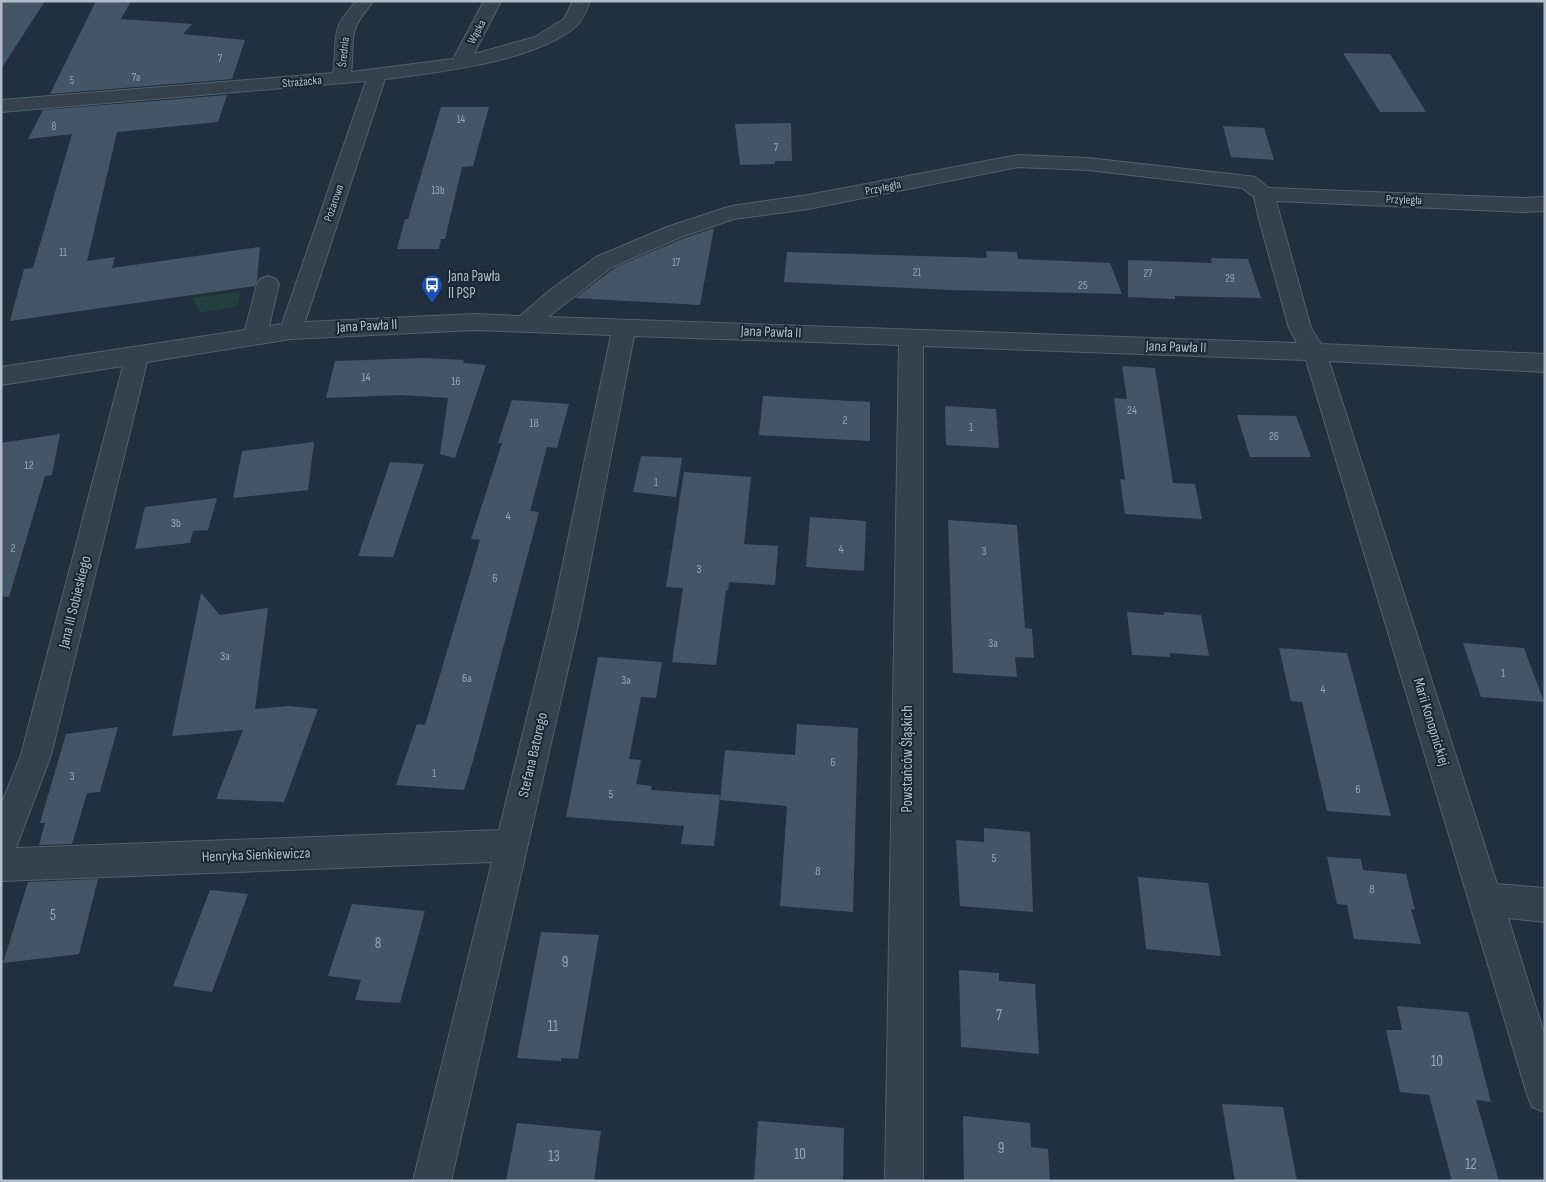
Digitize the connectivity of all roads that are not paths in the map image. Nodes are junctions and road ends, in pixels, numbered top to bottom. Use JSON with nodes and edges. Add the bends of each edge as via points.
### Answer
{"nodes":[{"id":1,"x":365,"y":1,"type":"edge"},
{"id":2,"x":493,"y":1,"type":"edge"},
{"id":3,"x":582,"y":1,"type":"edge"},
{"id":4,"x":460,"y":63,"type":"junction"},
{"id":5,"x":377,"y":75,"type":"junction"},
{"id":6,"x":341,"y":78,"type":"junction"},
{"id":7,"x":1,"y":106,"type":"edge"},
{"id":8,"x":1264,"y":194,"type":"junction"},
{"id":9,"x":1545,"y":204,"type":"edge"},
{"id":10,"x":268,"y":284,"type":"dead end"},
{"id":11,"x":526,"y":322,"type":"junction"},
{"id":12,"x":624,"y":327,"type":"junction"},
{"id":13,"x":291,"y":331,"type":"junction"},
{"id":14,"x":255,"y":337,"type":"junction"},
{"id":15,"x":910,"y":337,"type":"junction"},
{"id":16,"x":1314,"y":352,"type":"junction"},
{"id":17,"x":137,"y":355,"type":"junction"},
{"id":18,"x":1545,"y":363,"type":"edge"},
{"id":19,"x":1,"y":376,"type":"edge"},
{"id":20,"x":512,"y":845,"type":"junction"},
{"id":21,"x":1,"y":846,"type":"edge"},
{"id":22,"x":1,"y":865,"type":"edge"},
{"id":23,"x":1486,"y":900,"type":"junction"},
{"id":24,"x":1545,"y":906,"type":"edge"},
{"id":25,"x":1545,"y":1094,"type":"edge"},
{"id":26,"x":432,"y":1181,"type":"edge"},
{"id":27,"x":904,"y":1181,"type":"edge"}],
"edges":[{"from":1,"to":6,"type":"street","name":"Średnia","via":[[348,24]]},
{"from":2,"to":4,"type":"street","name":"Wąska"},
{"from":3,"to":4,"type":"street","name":"Strażacka","via":[[570,23],[541,42]]},
{"from":4,"to":5,"type":"street","name":"Strażacka"},
{"from":5,"to":6,"type":"street","name":"Strażacka"},
{"from":5,"to":13,"type":"street","name":"Pożarowa"},
{"from":6,"to":7,"type":"street","name":"Strażacka"},
{"from":8,"to":9,"type":"street","name":"Przyległa"},
{"from":8,"to":11,"type":"street","name":"Przyległa","via":[[1248,182],[1088,164],[1018,161],[808,202],[731,213],[674,232],[604,262]]},
{"from":8,"to":16,"type":"street","via":[[1300,328]]},
{"from":10,"to":14,"type":"street"},
{"from":11,"to":12,"type":"street","name":"Jana Pawła II"},
{"from":11,"to":13,"type":"street","name":"Jana Pawła II","via":[[424,323]]},
{"from":12,"to":15,"type":"street","name":"Jana Pawła II"},
{"from":12,"to":20,"type":"street","name":"Stefana Batorego","via":[[566,616]]},
{"from":13,"to":14,"type":"street","name":"Jana Pawła II"},
{"from":14,"to":17,"type":"street","name":"Jana Pawła II"},
{"from":15,"to":16,"type":"street","name":"Jana Pawła II"},
{"from":15,"to":27,"type":"street","name":"Powstańców Śląskich"},
{"from":16,"to":18,"type":"street","name":"Jana Pawła II"},
{"from":16,"to":23,"type":"street","name":"Marii Konopnickiej","via":[[1324,374]]},
{"from":17,"to":19,"type":"street","name":"Jana Pawła II"},
{"from":17,"to":21,"type":"street","name":"Jana III Sobieskiego","via":[[36,755]]},
{"from":20,"to":22,"type":"street","name":"Henryka Sienkiewicza"},
{"from":20,"to":26,"type":"street","name":"Stefana Batorego"},
{"from":23,"to":24,"type":"street"},
{"from":23,"to":25,"type":"street","name":"Marii Konopnickiej"}]}
